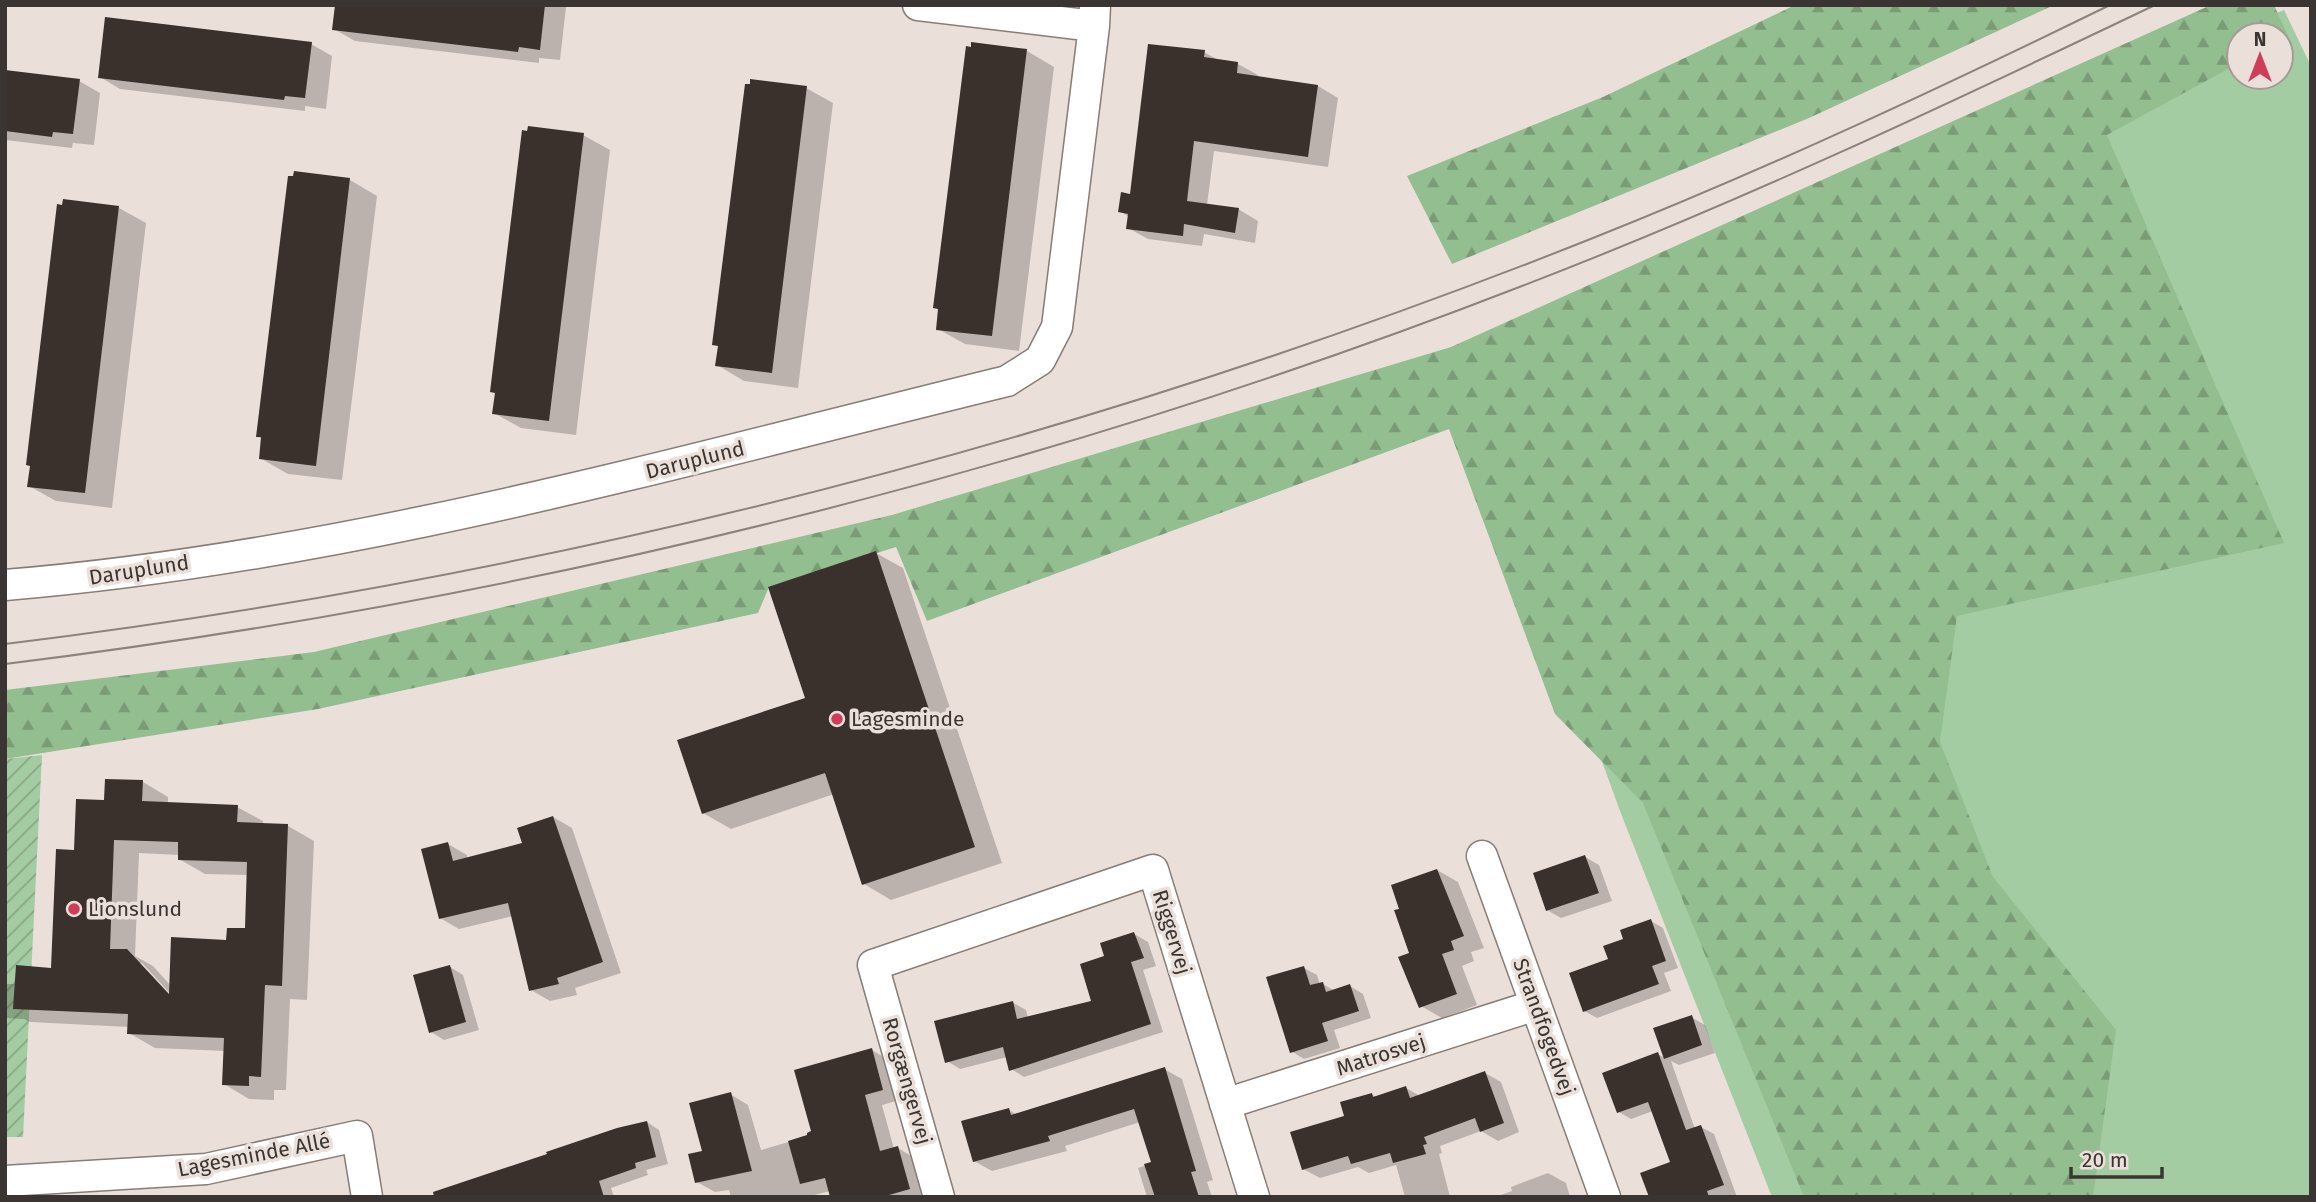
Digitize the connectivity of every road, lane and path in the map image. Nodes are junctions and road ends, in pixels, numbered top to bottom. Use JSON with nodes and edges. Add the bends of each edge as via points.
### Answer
{"nodes":[{"id":1,"x":918,"y":5,"type":"edge"},
{"id":2,"x":1095,"y":16,"type":"edge"},
{"id":3,"x":5,"y":585,"type":"edge"},
{"id":4,"x":1482,"y":856,"type":"dead end"},
{"id":5,"x":873,"y":965,"type":"joint"},
{"id":6,"x":1536,"y":1005,"type":"junction"},
{"id":7,"x":1225,"y":1104,"type":"junction"},
{"id":8,"x":5,"y":1181,"type":"edge"},
{"id":9,"x":367,"y":1197,"type":"edge"},
{"id":10,"x":939,"y":1197,"type":"edge"},
{"id":11,"x":1254,"y":1197,"type":"edge"},
{"id":12,"x":1605,"y":1197,"type":"edge"}],
"edges":[{"from":1,"to":2,"type":"street","name":"Daruplund"},
{"from":2,"to":3,"type":"street","name":"Daruplund","via":[[1057,327],[1040,360],[1007,382],[544,496],[283,547],[91,578]]},
{"from":4,"to":6,"type":"street","name":"Strandfogedvej"},
{"from":5,"to":7,"type":"street","name":"Riggervej","via":[[1153,870]]},
{"from":5,"to":10,"type":"street","name":"Rorgængervej"},
{"from":6,"to":7,"type":"street","name":"Matrosvej"},
{"from":6,"to":12,"type":"street","name":"Strandfogedvej"},
{"from":7,"to":11,"type":"street","name":"Riggervej"},
{"from":8,"to":9,"type":"street","name":"Lagesminde Allé","via":[[206,1169],[357,1136]]}]}
